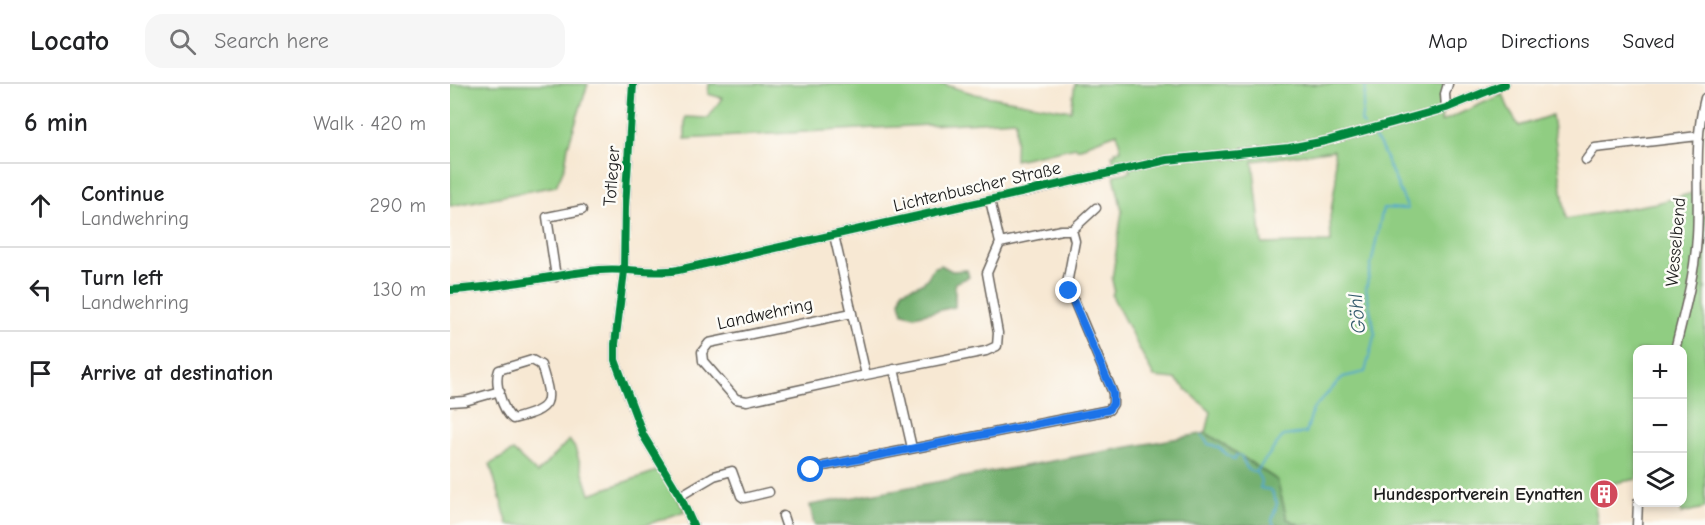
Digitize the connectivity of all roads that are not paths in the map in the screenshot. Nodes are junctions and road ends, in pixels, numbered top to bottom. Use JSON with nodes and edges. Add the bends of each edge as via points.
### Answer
{"nodes":[{"id":1,"x":633,"y":84,"type":"edge"},
{"id":2,"x":1448,"y":84,"type":"edge"},
{"id":3,"x":1505,"y":84,"type":"edge"},
{"id":4,"x":1705,"y":98,"type":"edge"},
{"id":5,"x":1446,"y":108,"type":"junction"},
{"id":6,"x":1698,"y":136,"type":"junction"},
{"id":7,"x":1586,"y":160,"type":"dead end"},
{"id":8,"x":990,"y":200,"type":"junction"},
{"id":9,"x":1096,"y":208,"type":"dead end"},
{"id":10,"x":582,"y":210,"type":"dead end"},
{"id":11,"x":1072,"y":230,"type":"junction"},
{"id":12,"x":834,"y":235,"type":"junction"},
{"id":13,"x":1000,"y":243,"type":"junction"},
{"id":14,"x":624,"y":271,"type":"junction"},
{"id":15,"x":556,"y":277,"type":"junction"},
{"id":16,"x":450,"y":290,"type":"edge"},
{"id":17,"x":852,"y":312,"type":"junction"},
{"id":18,"x":1676,"y":345,"type":"edge"},
{"id":19,"x":894,"y":369,"type":"junction"},
{"id":20,"x":866,"y":375,"type":"junction"},
{"id":21,"x":500,"y":391,"type":"junction"},
{"id":22,"x":450,"y":402,"type":"edge"},
{"id":23,"x":912,"y":448,"type":"junction"},
{"id":24,"x":805,"y":476,"type":"dead end"},
{"id":25,"x":769,"y":492,"type":"dead end"},
{"id":26,"x":680,"y":496,"type":"junction"},
{"id":27,"x":1638,"y":507,"type":"edge"},
{"id":28,"x":783,"y":516,"type":"dead end"},
{"id":29,"x":693,"y":525,"type":"edge"},
{"id":30,"x":786,"y":525,"type":"edge"},
{"id":31,"x":1637,"y":525,"type":"edge"}],
"edges":[{"from":1,"to":14,"type":"street","name":"Totleger"},
{"from":2,"to":5,"type":"street"},
{"from":3,"to":5,"type":"street","name":"Lichtenbuscher Straße"},
{"from":4,"to":6,"type":"street","name":"Wesselbend"},
{"from":5,"to":8,"type":"street","name":"Lichtenbuscher Straße","via":[[1326,141],[1167,160]]},
{"from":6,"to":7,"type":"street","via":[[1595,148]]},
{"from":6,"to":18,"type":"street","name":"Wesselbend","via":[[1697,236],[1692,281]]},
{"from":8,"to":12,"type":"street","name":"Lichtenbuscher Straße"},
{"from":8,"to":13,"type":"street"},
{"from":9,"to":11,"type":"street"},
{"from":10,"to":15,"type":"street","via":[[547,217]]},
{"from":11,"to":13,"type":"street"},
{"from":11,"to":23,"type":"street","via":[[1075,241],[1067,284],[1113,393],[1113,404],[1102,412]]},
{"from":12,"to":14,"type":"street","name":"Lichtenbuscher Straße","via":[[664,273]]},
{"from":12,"to":17,"type":"street"},
{"from":13,"to":19,"type":"street","name":"Landwehring","via":[[987,273],[997,346]]},
{"from":14,"to":15,"type":"street","name":"Lichtenbuscher Straße"},
{"from":14,"to":26,"type":"street","name":"Totleger","via":[[615,360],[643,435]]},
{"from":15,"to":16,"type":"street","name":"Lichtenbuscher Straße"},
{"from":17,"to":20,"type":"street"},
{"from":17,"to":20,"type":"street","name":"Landwehring","via":[[709,343],[702,352],[703,361],[741,401]]},
{"from":19,"to":20,"type":"street","name":"Landwehring"},
{"from":19,"to":23,"type":"street"},
{"from":21,"to":21,"type":"street","via":[[507,415],[513,419],[538,412],[549,396],[541,365],[532,360],[499,370],[496,378]]},
{"from":21,"to":22,"type":"street"},
{"from":23,"to":24,"type":"street","via":[[824,466]]},
{"from":25,"to":26,"type":"street","via":[[744,498],[732,471],[714,476]]},
{"from":26,"to":29,"type":"street","name":"Totleger"},
{"from":27,"to":31,"type":"street"},
{"from":28,"to":30,"type":"street"}]}
